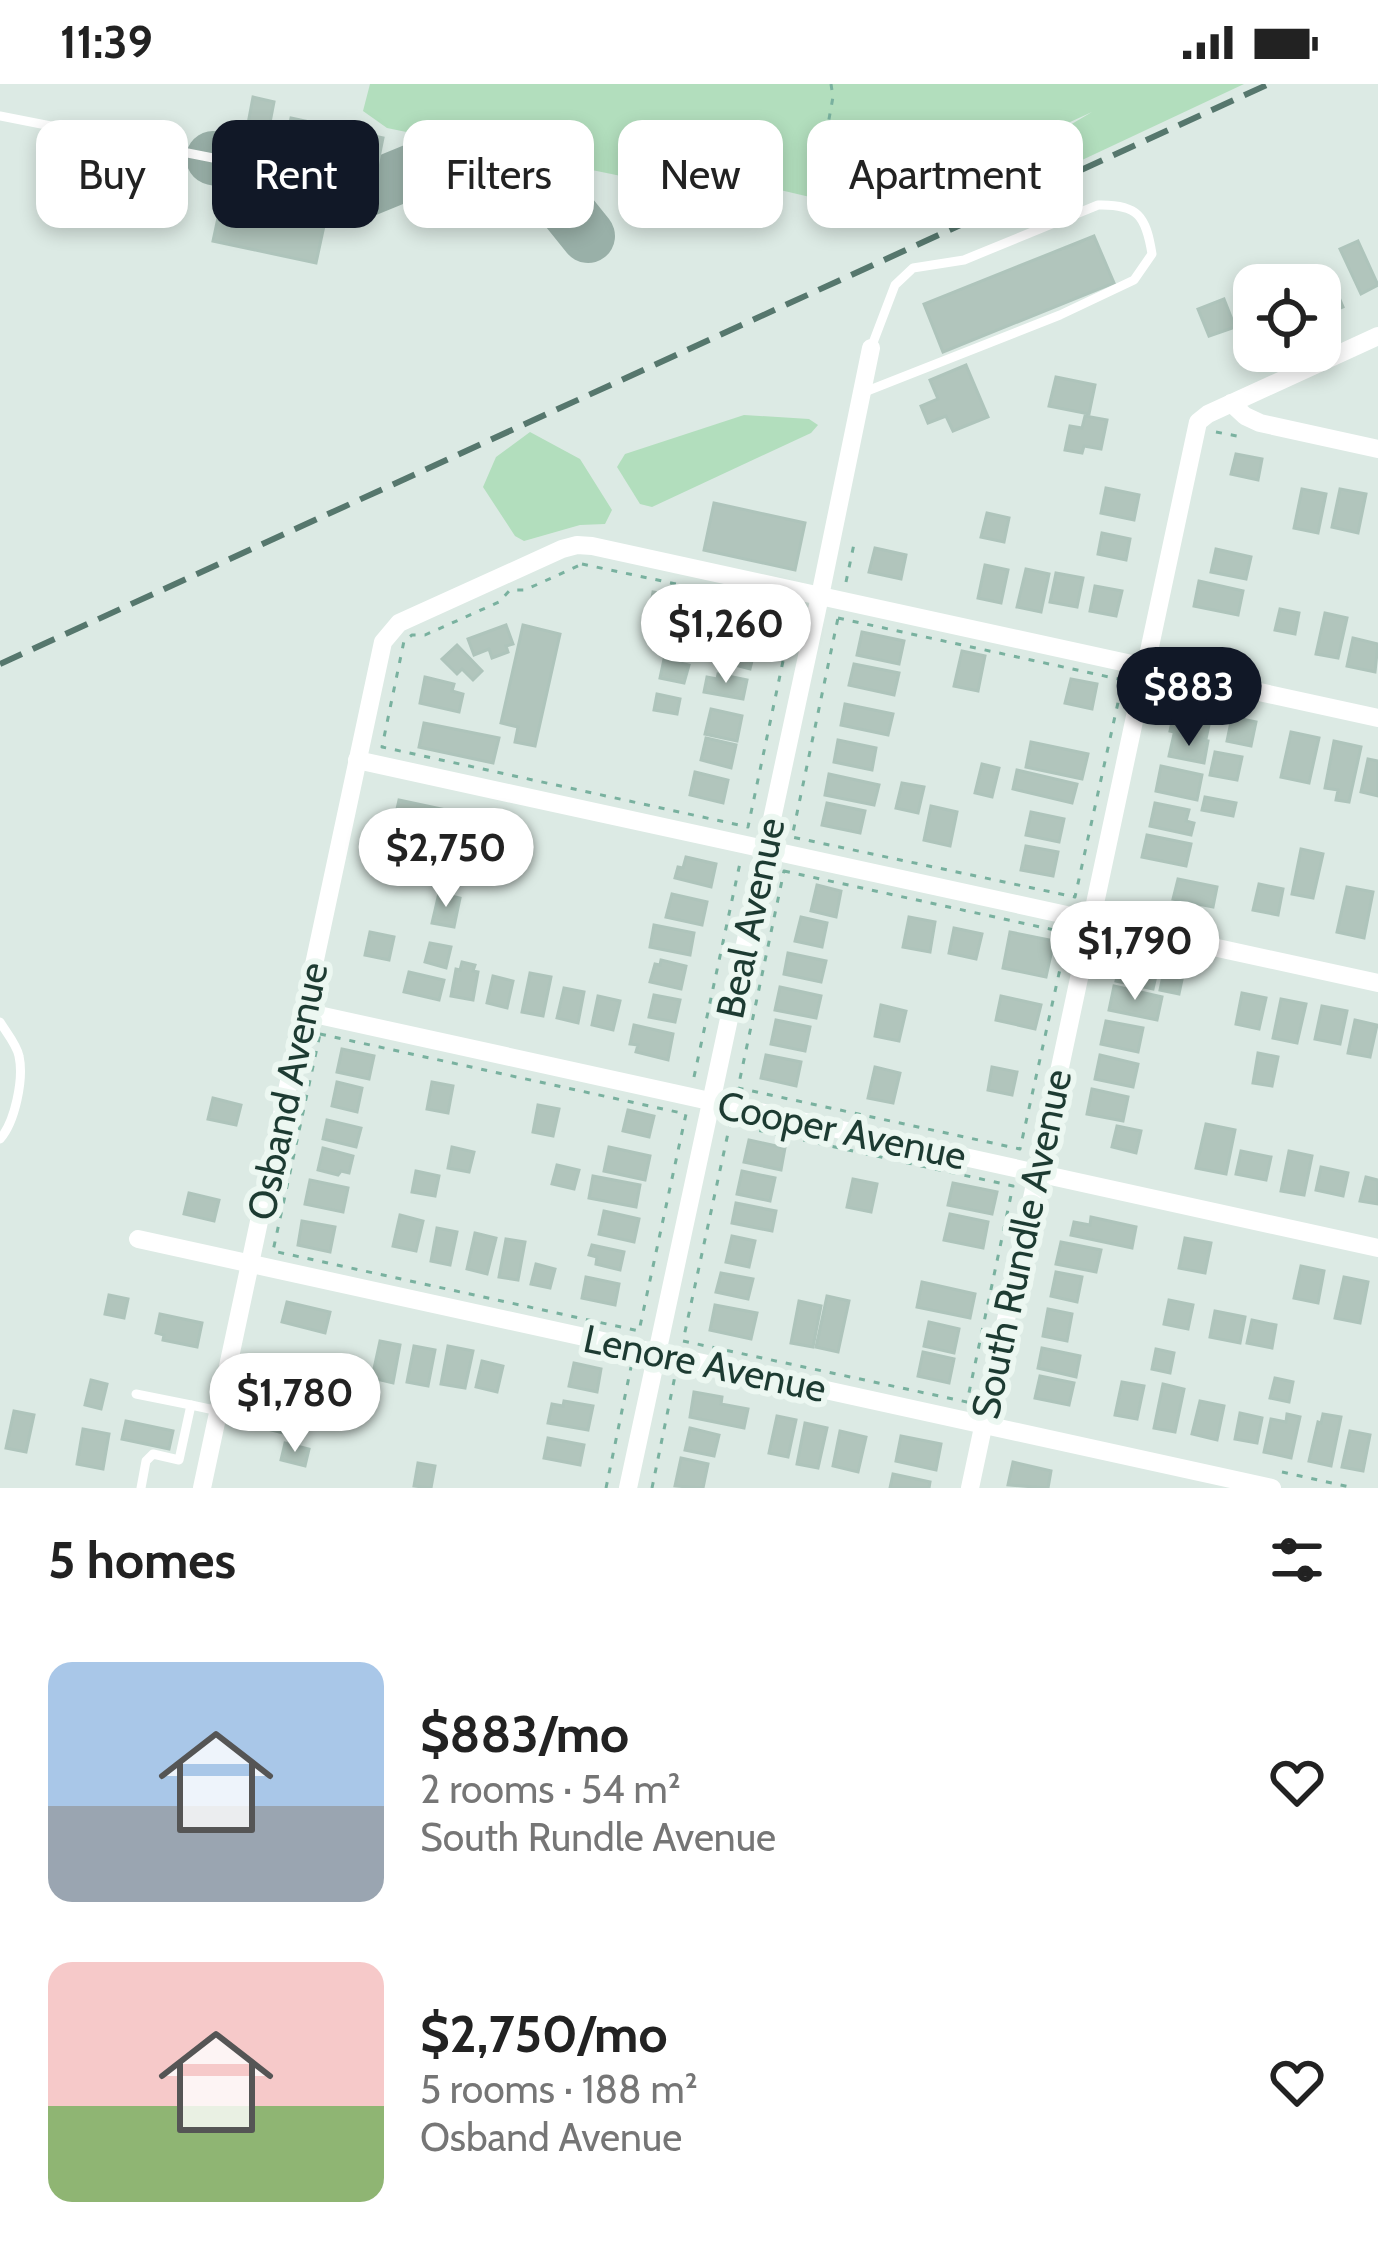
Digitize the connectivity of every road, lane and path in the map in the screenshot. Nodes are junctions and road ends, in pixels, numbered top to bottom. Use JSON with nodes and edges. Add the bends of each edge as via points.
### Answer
{"nodes":[{"id":1,"x":831,"y":84,"type":"edge"},
{"id":2,"x":0,"y":116,"type":"edge"},
{"id":3,"x":829,"y":120,"type":"edge"},
{"id":4,"x":212,"y":158,"type":"edge"},
{"id":5,"x":1378,"y":336,"type":"edge"},
{"id":6,"x":871,"y":348,"type":"joint"},
{"id":7,"x":862,"y":393,"type":"junction"},
{"id":8,"x":1231,"y":403,"type":"junction"},
{"id":9,"x":1216,"y":432,"type":"dead end"},
{"id":10,"x":1239,"y":437,"type":"dead end"},
{"id":11,"x":1378,"y":449,"type":"edge"},
{"id":12,"x":854,"y":544,"type":"dead end"},
{"id":13,"x":845,"y":583,"type":"dead end"},
{"id":14,"x":820,"y":596,"type":"junction"},
{"id":15,"x":794,"y":609,"type":"joint"},
{"id":16,"x":1144,"y":665,"type":"junction"},
{"id":17,"x":1378,"y":718,"type":"edge"},
{"id":18,"x":357,"y":760,"type":"junction"},
{"id":19,"x":766,"y":849,"type":"junction"},
{"id":20,"x":740,"y":862,"type":"dead end"},
{"id":21,"x":1075,"y":898,"type":"joint"},
{"id":22,"x":1091,"y":919,"type":"junction"},
{"id":23,"x":1378,"y":983,"type":"edge"},
{"id":24,"x":305,"y":1012,"type":"junction"},
{"id":25,"x":0,"y":1022,"type":"edge"},
{"id":26,"x":694,"y":1077,"type":"dead end"},
{"id":27,"x":711,"y":1101,"type":"junction"},
{"id":28,"x":0,"y":1139,"type":"edge"},
{"id":29,"x":1020,"y":1149,"type":"joint"},
{"id":30,"x":1036,"y":1172,"type":"junction"},
{"id":31,"x":138,"y":1239,"type":"dead end"},
{"id":32,"x":1378,"y":1247,"type":"edge"},
{"id":33,"x":249,"y":1264,"type":"junction"},
{"id":34,"x":639,"y":1331,"type":"joint"},
{"id":35,"x":658,"y":1353,"type":"junction"},
{"id":36,"x":632,"y":1367,"type":"dead end"},
{"id":37,"x":675,"y":1375,"type":"dead end"},
{"id":38,"x":136,"y":1394,"type":"dead end"},
{"id":39,"x":967,"y":1402,"type":"joint"},
{"id":40,"x":191,"y":1405,"type":"junction"},
{"id":41,"x":219,"y":1411,"type":"junction"},
{"id":42,"x":982,"y":1424,"type":"junction"},
{"id":43,"x":1278,"y":1480,"type":"edge"},
{"id":44,"x":141,"y":1488,"type":"edge"},
{"id":45,"x":202,"y":1488,"type":"edge"},
{"id":46,"x":606,"y":1488,"type":"edge"},
{"id":47,"x":628,"y":1488,"type":"edge"},
{"id":48,"x":652,"y":1488,"type":"edge"},
{"id":49,"x":970,"y":1488,"type":"edge"},
{"id":50,"x":1354,"y":1488,"type":"edge"}],
"edges":[{"from":1,"to":3,"type":"path"},
{"from":2,"to":4,"type":"lane"},
{"from":5,"to":8,"type":"street","name":"South Rundle Avenue"},
{"from":6,"to":7,"type":"street","name":"Beal Avenue"},
{"from":6,"to":7,"type":"lane","via":[[895,284],[913,268],[964,260],[1098,205],[1138,213],[1148,230],[1152,254],[1134,280]]},
{"from":7,"to":14,"type":"street","name":"Beal Avenue"},
{"from":8,"to":11,"type":"street","via":[[1260,423]]},
{"from":8,"to":16,"type":"street","name":"South Rundle Avenue","via":[[1208,413],[1194,434]]},
{"from":9,"to":10,"type":"path"},
{"from":12,"to":13,"type":"path"},
{"from":14,"to":16,"type":"street"},
{"from":14,"to":18,"type":"street","name":"Osband Avenue","via":[[592,546],[562,549],[390,630]]},
{"from":14,"to":19,"type":"street","name":"Beal Avenue"},
{"from":15,"to":15,"type":"path","via":[[582,564],[404,641],[382,747],[748,827]]},
{"from":16,"to":17,"type":"street"},
{"from":16,"to":22,"type":"street","name":"South Rundle Avenue"},
{"from":18,"to":19,"type":"street"},
{"from":18,"to":24,"type":"street","name":"Osband Avenue"},
{"from":19,"to":22,"type":"street"},
{"from":19,"to":27,"type":"street","name":"Beal Avenue"},
{"from":20,"to":26,"type":"path"},
{"from":21,"to":21,"type":"path","via":[[1123,680],[838,618],[792,837]]},
{"from":22,"to":23,"type":"street"},
{"from":22,"to":30,"type":"street","name":"South Rundle Avenue"},
{"from":24,"to":27,"type":"street","name":"Cooper Avenue"},
{"from":24,"to":33,"type":"street","name":"Osband Avenue"},
{"from":25,"to":28,"type":"lane","via":[[19,1055],[18,1101]]},
{"from":27,"to":30,"type":"street","name":"Cooper Avenue"},
{"from":27,"to":35,"type":"street","name":"Beal Avenue"},
{"from":29,"to":29,"type":"path","via":[[1068,933],[784,871],[738,1088]]},
{"from":30,"to":32,"type":"street","name":"Cooper Avenue"},
{"from":30,"to":42,"type":"street","name":"South Rundle Avenue"},
{"from":31,"to":33,"type":"street","name":"Lenore Avenue"},
{"from":33,"to":35,"type":"street","name":"Lenore Avenue"},
{"from":33,"to":41,"type":"street","name":"Osband Avenue"},
{"from":34,"to":34,"type":"path","via":[[686,1114],[320,1034],[273,1251]]},
{"from":35,"to":42,"type":"street","name":"Lenore Avenue"},
{"from":35,"to":47,"type":"street","name":"Beal Avenue"},
{"from":36,"to":46,"type":"path"},
{"from":37,"to":48,"type":"path"},
{"from":38,"to":40,"type":"lane"},
{"from":39,"to":39,"type":"path","via":[[1013,1186],[730,1124],[683,1341]]},
{"from":40,"to":41,"type":"lane"},
{"from":40,"to":44,"type":"lane","via":[[179,1460],[153,1454]]},
{"from":41,"to":45,"type":"street","name":"Osband Avenue"},
{"from":42,"to":43,"type":"street","name":"Lenore Avenue"},
{"from":42,"to":49,"type":"street","name":"South Rundle Avenue"},
{"from":43,"to":50,"type":"path"}]}
